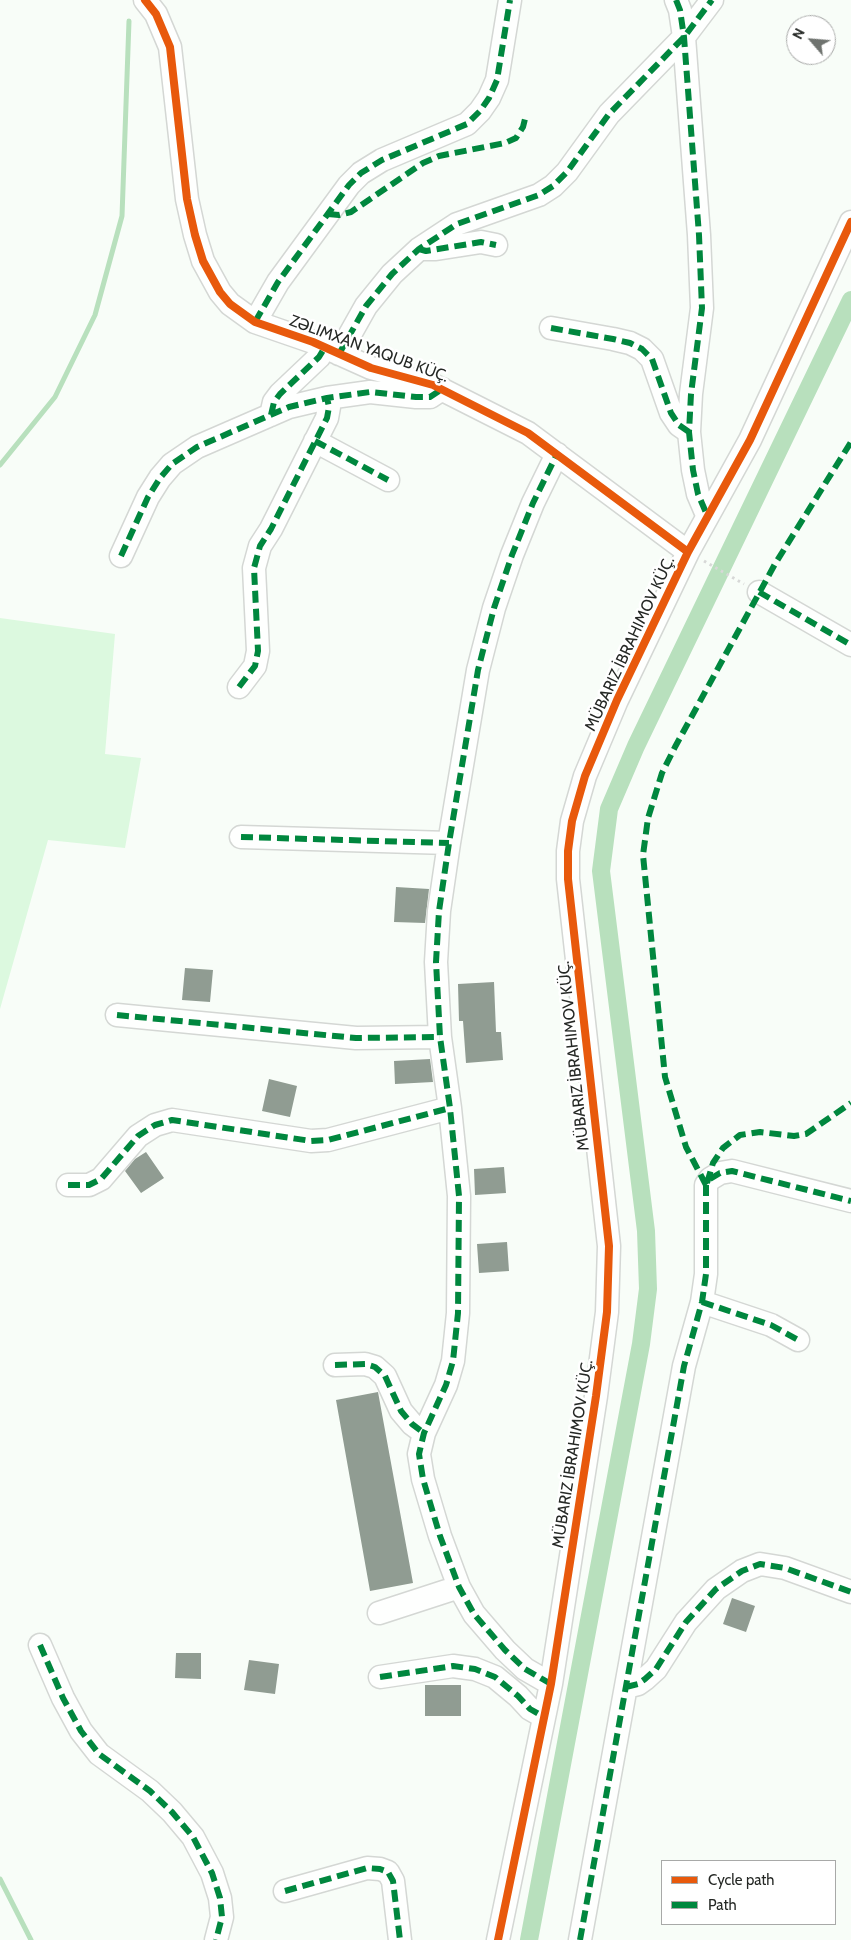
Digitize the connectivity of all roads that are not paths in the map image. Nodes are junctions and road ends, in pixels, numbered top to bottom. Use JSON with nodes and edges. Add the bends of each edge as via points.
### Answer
{"nodes":[{"id":1,"x":145,"y":0,"type":"edge"},
{"id":2,"x":510,"y":0,"type":"edge"},
{"id":3,"x":676,"y":0,"type":"edge"},
{"id":4,"x":712,"y":0,"type":"edge"},
{"id":5,"x":684,"y":37,"type":"junction"},
{"id":6,"x":851,"y":222,"type":"edge"},
{"id":7,"x":496,"y":245,"type":"dead end"},
{"id":8,"x":419,"y":248,"type":"junction"},
{"id":9,"x":255,"y":322,"type":"junction"},
{"id":10,"x":551,"y":328,"type":"dead end"},
{"id":11,"x":332,"y":351,"type":"junction"},
{"id":12,"x":442,"y":389,"type":"junction"},
{"id":13,"x":327,"y":398,"type":"junction"},
{"id":14,"x":271,"y":415,"type":"junction"},
{"id":15,"x":689,"y":432,"type":"junction"},
{"id":16,"x":315,"y":441,"type":"junction"},
{"id":17,"x":557,"y":454,"type":"junction"},
{"id":18,"x":388,"y":480,"type":"dead end"},
{"id":19,"x":707,"y":515,"type":"junction"},
{"id":20,"x":688,"y":552,"type":"junction"},
{"id":21,"x":121,"y":556,"type":"dead end"},
{"id":22,"x":759,"y":592,"type":"road end"},
{"id":23,"x":851,"y":645,"type":"edge"},
{"id":24,"x":239,"y":687,"type":"dead end"},
{"id":25,"x":241,"y":837,"type":"dead end"},
{"id":26,"x":448,"y":844,"type":"junction"},
{"id":27,"x":117,"y":1016,"type":"dead end"},
{"id":28,"x":440,"y":1037,"type":"junction"},
{"id":29,"x":450,"y":1108,"type":"junction"},
{"id":30,"x":68,"y":1185,"type":"dead end"},
{"id":31,"x":851,"y":1200,"type":"edge"},
{"id":32,"x":702,"y":1302,"type":"junction"},
{"id":33,"x":798,"y":1340,"type":"dead end"},
{"id":34,"x":335,"y":1365,"type":"dead end"},
{"id":35,"x":424,"y":1433,"type":"junction"},
{"id":36,"x":459,"y":1587,"type":"junction"},
{"id":37,"x":851,"y":1592,"type":"edge"},
{"id":38,"x":379,"y":1613,"type":"dead end"},
{"id":39,"x":40,"y":1644,"type":"dead end"},
{"id":40,"x":380,"y":1677,"type":"dead end"},
{"id":41,"x":550,"y":1684,"type":"junction"},
{"id":42,"x":626,"y":1687,"type":"junction"},
{"id":43,"x":544,"y":1717,"type":"junction"},
{"id":44,"x":285,"y":1891,"type":"dead end"},
{"id":45,"x":216,"y":1940,"type":"edge"},
{"id":46,"x":400,"y":1940,"type":"edge"},
{"id":47,"x":498,"y":1940,"type":"edge"},
{"id":48,"x":580,"y":1940,"type":"edge"}],
"edges":[{"from":1,"to":9,"type":"street","name":"ZƏLIMXAN YAQUB KÜÇ.","via":[[156,14],[170,48],[187,199],[203,262],[230,304]]},
{"from":2,"to":9,"type":"street","via":[[496,80],[480,111],[466,124],[382,160],[361,173],[270,294]]},
{"from":3,"to":5,"type":"street"},
{"from":4,"to":5,"type":"street"},
{"from":5,"to":8,"type":"street","via":[[609,114],[553,186],[539,195],[456,224]]},
{"from":5,"to":15,"type":"street","via":[[702,308]]},
{"from":6,"to":19,"type":"street","name":"MÜBARIZ İBRAHIMOV KÜÇ.","via":[[750,440]]},
{"from":7,"to":8,"type":"street","via":[[481,242],[426,250]]},
{"from":8,"to":11,"type":"street","via":[[392,274]]},
{"from":9,"to":11,"type":"street","name":"ZƏLIMXAN YAQUB KÜÇ."},
{"from":10,"to":15,"type":"street","via":[[613,339],[642,349],[652,360],[671,413]]},
{"from":11,"to":12,"type":"street","name":"ZƏLIMXAN YAQUB KÜÇ.","via":[[370,368]]},
{"from":11,"to":14,"type":"street","via":[[319,357],[280,394]]},
{"from":12,"to":13,"type":"street","via":[[430,397],[370,392]]},
{"from":12,"to":17,"type":"street","name":"ZƏLIMXAN YAQUB KÜÇ.","via":[[528,433]]},
{"from":13,"to":14,"type":"street"},
{"from":13,"to":16,"type":"street","via":[[326,418]]},
{"from":14,"to":21,"type":"street","via":[[197,447],[172,464],[148,497]]},
{"from":15,"to":19,"type":"street","via":[[696,486]]},
{"from":16,"to":18,"type":"street"},
{"from":16,"to":24,"type":"street","via":[[260,546],[254,568],[258,651],[255,666]]},
{"from":17,"to":20,"type":"street","name":"ZƏLIMXAN YAQUB KÜÇ."},
{"from":17,"to":26,"type":"street","via":[[533,503],[494,608],[478,670]]},
{"from":19,"to":20,"type":"street","name":"MÜBARIZ İBRAHIMOV KÜÇ."},
{"from":20,"to":41,"type":"street","name":"MÜBARIZ İBRAHIMOV KÜÇ.","via":[[617,700],[585,776],[572,821],[568,851],[569,889],[609,1246],[607,1312],[600,1368]]},
{"from":22,"to":23,"type":"street"},
{"from":25,"to":26,"type":"street"},
{"from":26,"to":28,"type":"street","via":[[436,962]]},
{"from":27,"to":28,"type":"street","via":[[346,1037]]},
{"from":28,"to":29,"type":"street"},
{"from":29,"to":30,"type":"street","via":[[320,1141],[172,1120],[155,1125],[138,1136],[101,1179],[89,1185]]},
{"from":29,"to":35,"type":"street","via":[[459,1196],[458,1313],[453,1361]]},
{"from":31,"to":32,"type":"street","via":[[732,1172],[720,1173],[710,1179],[706,1185],[706,1274]]},
{"from":32,"to":33,"type":"street","via":[[771,1325]]},
{"from":32,"to":42,"type":"street","via":[[684,1366]]},
{"from":34,"to":35,"type":"street","via":[[376,1367],[385,1376],[401,1411]]},
{"from":35,"to":36,"type":"street","via":[[419,1454],[423,1478]]},
{"from":36,"to":38,"type":"street"},
{"from":36,"to":41,"type":"street","via":[[474,1614],[505,1650],[525,1669]]},
{"from":37,"to":42,"type":"street","via":[[785,1568],[760,1564],[742,1571],[716,1589],[686,1622],[646,1680]]},
{"from":39,"to":45,"type":"street","via":[[80,1731],[99,1754],[150,1791],[192,1837],[212,1873],[220,1898],[222,1917]]},
{"from":40,"to":43,"type":"street","via":[[453,1666],[474,1669],[495,1677],[530,1709]]},
{"from":41,"to":43,"type":"street","name":"MÜBARIZ İBRAHIMOV KÜÇ."},
{"from":42,"to":48,"type":"street"},
{"from":43,"to":47,"type":"street","name":"MÜBARIZ İBRAHIMOV KÜÇ."},
{"from":44,"to":46,"type":"street","via":[[367,1868],[388,1872],[393,1881]]}]}
